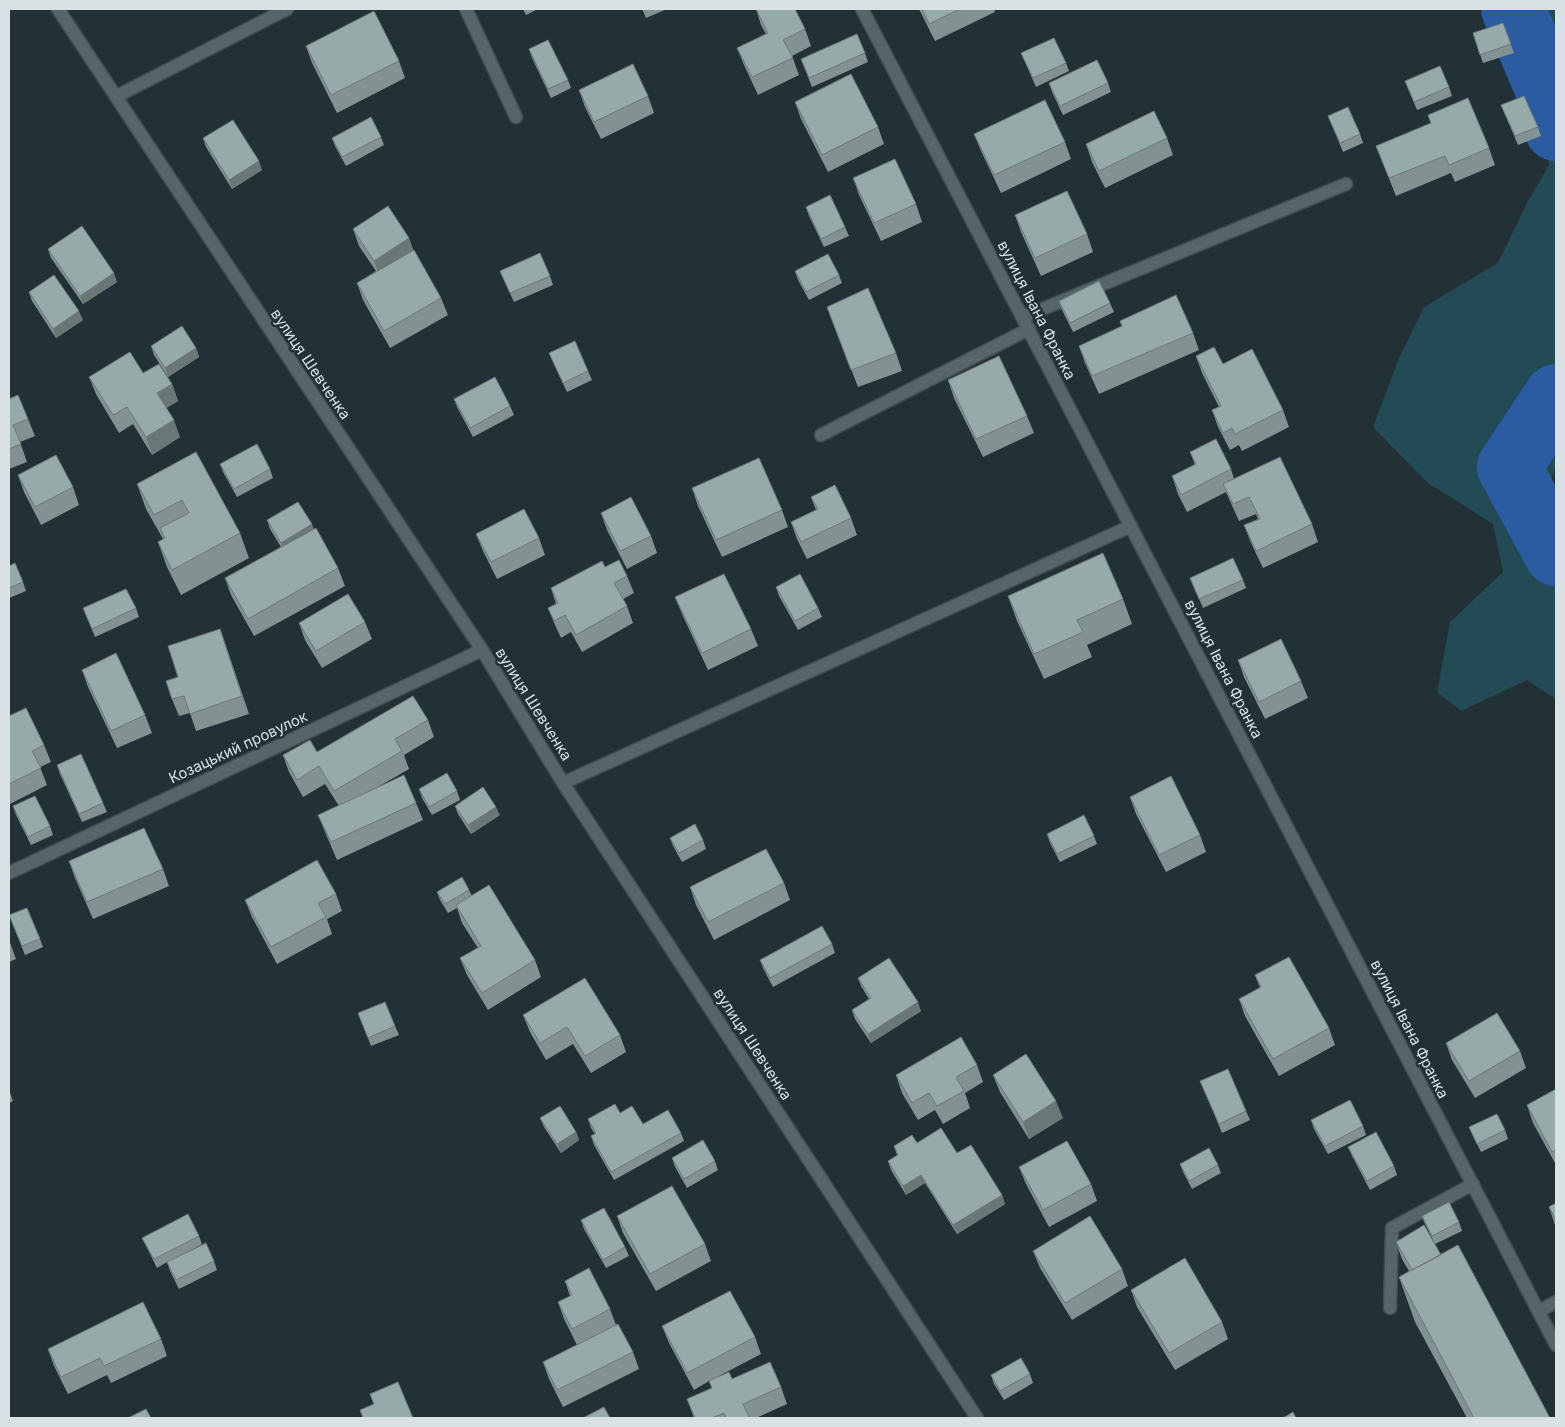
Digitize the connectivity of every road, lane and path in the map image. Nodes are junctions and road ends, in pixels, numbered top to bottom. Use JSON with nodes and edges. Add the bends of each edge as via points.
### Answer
{"nodes":[{"id":1,"x":58,"y":9,"type":"edge"},
{"id":2,"x":287,"y":9,"type":"edge"},
{"id":3,"x":466,"y":9,"type":"edge"},
{"id":4,"x":862,"y":9,"type":"edge"},
{"id":5,"x":117,"y":96,"type":"junction"},
{"id":6,"x":516,"y":116,"type":"dead end"},
{"id":7,"x":1346,"y":184,"type":"dead end"},
{"id":8,"x":1022,"y":317,"type":"junction"},
{"id":9,"x":1029,"y":329,"type":"junction"},
{"id":10,"x":821,"y":435,"type":"dead end"},
{"id":11,"x":1130,"y":526,"type":"junction"},
{"id":12,"x":482,"y":650,"type":"junction"},
{"id":13,"x":563,"y":783,"type":"junction"},
{"id":14,"x":9,"y":873,"type":"edge"},
{"id":15,"x":1473,"y":1184,"type":"junction"},
{"id":16,"x":1556,"y":1302,"type":"edge"},
{"id":17,"x":1390,"y":1308,"type":"dead end"},
{"id":18,"x":1539,"y":1311,"type":"junction"},
{"id":19,"x":1556,"y":1345,"type":"edge"},
{"id":20,"x":977,"y":1418,"type":"edge"}],
"edges":[{"from":1,"to":5,"type":"street","name":"вулиця Шевченка"},
{"from":2,"to":5,"type":"street"},
{"from":3,"to":6,"type":"street"},
{"from":4,"to":8,"type":"street","name":"вулиця Івана Франка"},
{"from":5,"to":12,"type":"street","name":"вулиця Шевченка"},
{"from":7,"to":8,"type":"street"},
{"from":8,"to":9,"type":"street","name":"вулиця Івана Франка"},
{"from":9,"to":10,"type":"street"},
{"from":9,"to":11,"type":"street","name":"вулиця Івана Франка"},
{"from":11,"to":13,"type":"street"},
{"from":11,"to":15,"type":"street","name":"вулиця Івана Франка"},
{"from":12,"to":13,"type":"street","name":"вулиця Шевченка"},
{"from":12,"to":14,"type":"street","name":"Козацький провулок"},
{"from":13,"to":20,"type":"street","name":"вулиця Шевченка"},
{"from":15,"to":17,"type":"street","via":[[1392,1228]]},
{"from":15,"to":18,"type":"street","name":"вулиця Івана Франка"},
{"from":16,"to":18,"type":"street"},
{"from":18,"to":19,"type":"street","name":"вулиця Івана Франка"}]}
